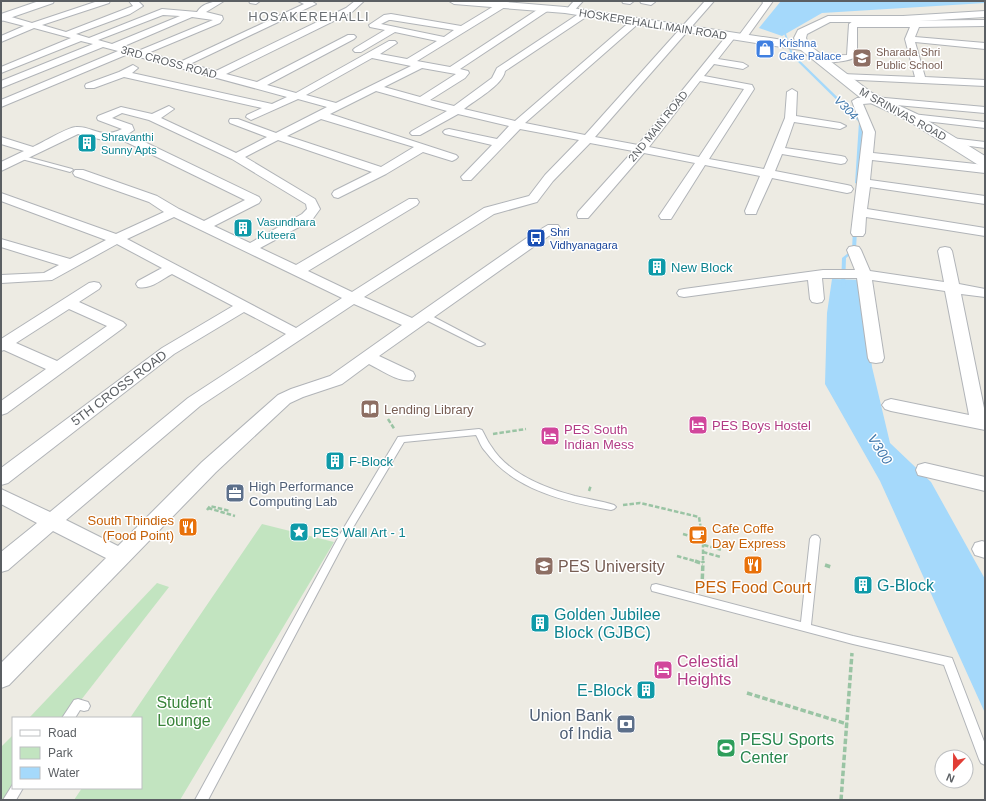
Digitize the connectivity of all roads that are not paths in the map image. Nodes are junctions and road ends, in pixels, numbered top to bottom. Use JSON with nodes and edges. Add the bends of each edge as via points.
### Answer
{"nodes":[{"id":1,"x":49,"y":1,"type":"edge"},
{"id":2,"x":106,"y":1,"type":"edge"},
{"id":3,"x":133,"y":1,"type":"edge"},
{"id":4,"x":220,"y":1,"type":"edge"},
{"id":5,"x":253,"y":1,"type":"edge"},
{"id":6,"x":256,"y":1,"type":"edge"},
{"id":7,"x":302,"y":1,"type":"edge"},
{"id":8,"x":360,"y":1,"type":"edge"},
{"id":9,"x":454,"y":1,"type":"edge"},
{"id":10,"x":579,"y":1,"type":"edge"},
{"id":11,"x":626,"y":1,"type":"edge"},
{"id":12,"x":630,"y":1,"type":"edge"},
{"id":13,"x":710,"y":1,"type":"edge"},
{"id":14,"x":766,"y":1,"type":"edge"},
{"id":15,"x":519,"y":3,"type":"edge"},
{"id":16,"x":502,"y":5,"type":"junction"},
{"id":17,"x":546,"y":8,"type":"junction"},
{"id":18,"x":569,"y":11,"type":"junction"},
{"id":19,"x":418,"y":12,"type":"dead end"},
{"id":20,"x":586,"y":13,"type":"junction"},
{"id":21,"x":192,"y":14,"type":"junction"},
{"id":22,"x":985,"y":14,"type":"edge"},
{"id":23,"x":208,"y":16,"type":"junction"},
{"id":24,"x":1,"y":18,"type":"edge"},
{"id":25,"x":407,"y":19,"type":"junction"},
{"id":26,"x":636,"y":21,"type":"junction"},
{"id":27,"x":974,"y":23,"type":"junction"},
{"id":28,"x":985,"y":23,"type":"edge"},
{"id":29,"x":916,"y":24,"type":"junction"},
{"id":30,"x":34,"y":25,"type":"junction"},
{"id":31,"x":462,"y":29,"type":"junction"},
{"id":32,"x":684,"y":29,"type":"junction"},
{"id":33,"x":392,"y":30,"type":"junction"},
{"id":34,"x":65,"y":34,"type":"junction"},
{"id":35,"x":351,"y":36,"type":"dead end"},
{"id":36,"x":731,"y":36,"type":"junction"},
{"id":37,"x":742,"y":38,"type":"junction"},
{"id":38,"x":1,"y":39,"type":"edge"},
{"id":39,"x":84,"y":40,"type":"junction"},
{"id":40,"x":446,"y":40,"type":"junction"},
{"id":41,"x":910,"y":40,"type":"junction"},
{"id":42,"x":392,"y":43,"type":"dead end"},
{"id":43,"x":102,"y":44,"type":"junction"},
{"id":44,"x":985,"y":46,"type":"edge"},
{"id":45,"x":113,"y":47,"type":"junction"},
{"id":46,"x":799,"y":47,"type":"junction"},
{"id":47,"x":358,"y":50,"type":"dead end"},
{"id":48,"x":127,"y":51,"type":"junction"},
{"id":49,"x":139,"y":54,"type":"junction"},
{"id":50,"x":372,"y":55,"type":"junction"},
{"id":51,"x":150,"y":58,"type":"junction"},
{"id":52,"x":819,"y":59,"type":"junction"},
{"id":53,"x":711,"y":61,"type":"junction"},
{"id":54,"x":407,"y":63,"type":"junction"},
{"id":55,"x":181,"y":65,"type":"junction"},
{"id":56,"x":420,"y":65,"type":"junction"},
{"id":57,"x":743,"y":66,"type":"dead end"},
{"id":58,"x":1,"y":70,"type":"edge"},
{"id":59,"x":451,"y":71,"type":"junction"},
{"id":60,"x":123,"y":74,"type":"junction"},
{"id":61,"x":216,"y":75,"type":"junction"},
{"id":62,"x":842,"y":77,"type":"junction"},
{"id":63,"x":697,"y":78,"type":"junction"},
{"id":64,"x":921,"y":80,"type":"junction"},
{"id":65,"x":985,"y":83,"type":"edge"},
{"id":66,"x":1,"y":85,"type":"edge"},
{"id":67,"x":90,"y":86,"type":"dead end"},
{"id":68,"x":257,"y":86,"type":"junction"},
{"id":69,"x":376,"y":88,"type":"junction"},
{"id":70,"x":792,"y":92,"type":"dead end"},
{"id":71,"x":298,"y":96,"type":"junction"},
{"id":72,"x":422,"y":100,"type":"junction"},
{"id":73,"x":874,"y":100,"type":"junction"},
{"id":74,"x":1,"y":104,"type":"edge"},
{"id":75,"x":273,"y":107,"type":"junction"},
{"id":76,"x":338,"y":107,"type":"junction"},
{"id":77,"x":169,"y":109,"type":"dead end"},
{"id":78,"x":456,"y":110,"type":"junction"},
{"id":79,"x":985,"y":110,"type":"edge"},
{"id":80,"x":321,"y":115,"type":"junction"},
{"id":81,"x":251,"y":117,"type":"dead end"},
{"id":82,"x":912,"y":117,"type":"junction"},
{"id":83,"x":153,"y":118,"type":"junction"},
{"id":84,"x":790,"y":118,"type":"junction"},
{"id":85,"x":234,"y":121,"type":"dead end"},
{"id":86,"x":518,"y":125,"type":"junction"},
{"id":87,"x":985,"y":125,"type":"edge"},
{"id":88,"x":840,"y":126,"type":"dead end"},
{"id":89,"x":449,"y":132,"type":"dead end"},
{"id":90,"x":416,"y":133,"type":"dead end"},
{"id":91,"x":120,"y":134,"type":"junction"},
{"id":92,"x":278,"y":137,"type":"junction"},
{"id":93,"x":587,"y":139,"type":"junction"},
{"id":94,"x":1,"y":140,"type":"edge"},
{"id":95,"x":951,"y":141,"type":"junction"},
{"id":96,"x":500,"y":143,"type":"junction"},
{"id":97,"x":985,"y":145,"type":"edge"},
{"id":98,"x":420,"y":147,"type":"junction"},
{"id":99,"x":641,"y":149,"type":"junction"},
{"id":100,"x":778,"y":150,"type":"junction"},
{"id":101,"x":34,"y":151,"type":"junction"},
{"id":102,"x":867,"y":156,"type":"junction"},
{"id":103,"x":20,"y":157,"type":"junction"},
{"id":104,"x":236,"y":157,"type":"junction"},
{"id":105,"x":452,"y":157,"type":"dead end"},
{"id":106,"x":703,"y":160,"type":"junction"},
{"id":107,"x":841,"y":160,"type":"dead end"},
{"id":108,"x":985,"y":163,"type":"edge"},
{"id":109,"x":1,"y":167,"type":"edge"},
{"id":110,"x":985,"y":169,"type":"edge"},
{"id":111,"x":75,"y":171,"type":"joint"},
{"id":112,"x":382,"y":171,"type":"junction"},
{"id":113,"x":768,"y":173,"type":"junction"},
{"id":114,"x":467,"y":177,"type":"dead end"},
{"id":115,"x":865,"y":183,"type":"junction"},
{"id":116,"x":847,"y":189,"type":"dead end"},
{"id":117,"x":338,"y":194,"type":"dead end"},
{"id":118,"x":1,"y":196,"type":"edge"},
{"id":119,"x":985,"y":200,"type":"edge"},
{"id":120,"x":413,"y":202,"type":"dead end"},
{"id":121,"x":751,"y":211,"type":"dead end"},
{"id":122,"x":174,"y":212,"type":"junction"},
{"id":123,"x":861,"y":212,"type":"junction"},
{"id":124,"x":583,"y":215,"type":"dead end"},
{"id":125,"x":666,"y":216,"type":"dead end"},
{"id":126,"x":204,"y":227,"type":"junction"},
{"id":127,"x":553,"y":228,"type":"dead end"},
{"id":128,"x":985,"y":232,"type":"edge"},
{"id":129,"x":858,"y":233,"type":"dead end"},
{"id":130,"x":117,"y":239,"type":"junction"},
{"id":131,"x":1,"y":243,"type":"edge"},
{"id":132,"x":249,"y":248,"type":"junction"},
{"id":133,"x":854,"y":250,"type":"dead end"},
{"id":134,"x":945,"y":251,"type":"dead end"},
{"id":135,"x":72,"y":264,"type":"junction"},
{"id":136,"x":171,"y":269,"type":"junction"},
{"id":137,"x":297,"y":271,"type":"junction"},
{"id":138,"x":864,"y":274,"type":"junction"},
{"id":139,"x":819,"y":275,"type":"junction"},
{"id":140,"x":1,"y":279,"type":"edge"},
{"id":141,"x":143,"y":284,"type":"dead end"},
{"id":142,"x":94,"y":286,"type":"dead end"},
{"id":143,"x":953,"y":289,"type":"junction"},
{"id":144,"x":684,"y":293,"type":"dead end"},
{"id":145,"x":985,"y":293,"type":"edge"},
{"id":146,"x":353,"y":298,"type":"junction"},
{"id":147,"x":817,"y":299,"type":"dead end"},
{"id":148,"x":69,"y":303,"type":"junction"},
{"id":149,"x":242,"y":307,"type":"junction"},
{"id":150,"x":419,"y":320,"type":"junction"},
{"id":151,"x":297,"y":334,"type":"junction"},
{"id":152,"x":481,"y":344,"type":"dead end"},
{"id":153,"x":2,"y":345,"type":"edge"},
{"id":154,"x":368,"y":357,"type":"junction"},
{"id":155,"x":876,"y":358,"type":"dead end"},
{"id":156,"x":58,"y":368,"type":"junction"},
{"id":157,"x":407,"y":376,"type":"dead end"},
{"id":158,"x":891,"y":405,"type":"dead end"},
{"id":159,"x":1,"y":409,"type":"edge"},
{"id":160,"x":983,"y":424,"type":"edge"},
{"id":161,"x":925,"y":470,"type":"dead end"},
{"id":162,"x":1,"y":478,"type":"edge"},
{"id":163,"x":985,"y":484,"type":"edge"},
{"id":164,"x":1,"y":496,"type":"edge"},
{"id":165,"x":611,"y":507,"type":"road end"},
{"id":166,"x":51,"y":521,"type":"junction"},
{"id":167,"x":815,"y":539,"type":"dead end"},
{"id":168,"x":120,"y":556,"type":"junction"},
{"id":169,"x":1,"y":564,"type":"edge"},
{"id":170,"x":656,"y":588,"type":"dead end"},
{"id":171,"x":806,"y":627,"type":"junction"},
{"id":172,"x":1,"y":678,"type":"edge"},
{"id":173,"x":84,"y":706,"type":"dead end"},
{"id":174,"x":69,"y":717,"type":"edge"},
{"id":175,"x":985,"y":759,"type":"edge"},
{"id":176,"x":17,"y":789,"type":"edge"},
{"id":177,"x":9,"y":800,"type":"edge"},
{"id":178,"x":201,"y":800,"type":"edge"}],
"edges":[{"from":1,"to":24,"type":"street"},
{"from":2,"to":30,"type":"street"},
{"from":3,"to":34,"type":"street","via":[[139,6]]},
{"from":4,"to":23,"type":"street","via":[[201,12]]},
{"from":5,"to":6,"type":"street"},
{"from":7,"to":55,"type":"street","via":[[312,4]]},
{"from":8,"to":61,"type":"street","via":[[349,10]]},
{"from":9,"to":16,"type":"street","name":"HOSKEREHALLI MAIN ROAD"},
{"from":10,"to":18,"type":"street"},
{"from":11,"to":12,"type":"street"},
{"from":13,"to":32,"type":"street"},
{"from":14,"to":37,"type":"street","via":[[769,2]]},
{"from":15,"to":16,"type":"street","name":"HOSKEREHALLI MAIN ROAD"},
{"from":15,"to":17,"type":"street","name":"HOSKEREHALLI MAIN ROAD"},
{"from":16,"to":31,"type":"street"},
{"from":17,"to":18,"type":"street","name":"HOSKEREHALLI MAIN ROAD"},
{"from":17,"to":59,"type":"street"},
{"from":18,"to":20,"type":"street","name":"HOSKEREHALLI MAIN ROAD"},
{"from":19,"to":25,"type":"street"},
{"from":20,"to":26,"type":"street","name":"HOSKEREHALLI MAIN ROAD"},
{"from":20,"to":78,"type":"street","via":[[500,70],[500,76],[496,80]]},
{"from":21,"to":23,"type":"street"},
{"from":21,"to":39,"type":"street","via":[[162,12]]},
{"from":21,"to":45,"type":"street"},
{"from":22,"to":46,"type":"street","via":[[903,19],[828,19],[802,32]]},
{"from":23,"to":49,"type":"street","via":[[219,19]]},
{"from":24,"to":30,"type":"street","name":"3RD CROSS ROAD"},
{"from":25,"to":31,"type":"street"},
{"from":25,"to":33,"type":"street","via":[[388,17],[373,25]]},
{"from":26,"to":32,"type":"street","name":"HOSKEREHALLI MAIN ROAD"},
{"from":26,"to":86,"type":"street"},
{"from":27,"to":28,"type":"street"},
{"from":27,"to":29,"type":"street"},
{"from":27,"to":44,"type":"street"},
{"from":29,"to":41,"type":"street"},
{"from":29,"to":52,"type":"street","via":[[853,24],[852,56]]},
{"from":30,"to":34,"type":"street","name":"3RD CROSS ROAD"},
{"from":30,"to":38,"type":"street"},
{"from":31,"to":40,"type":"street"},
{"from":32,"to":36,"type":"street","name":"HOSKEREHALLI MAIN ROAD"},
{"from":32,"to":93,"type":"street"},
{"from":33,"to":40,"type":"street"},
{"from":33,"to":47,"type":"street"},
{"from":34,"to":39,"type":"street","name":"3RD CROSS ROAD"},
{"from":35,"to":68,"type":"street"},
{"from":36,"to":37,"type":"street","name":"HOSKEREHALLI MAIN ROAD"},
{"from":36,"to":53,"type":"street","name":"2ND MAIN ROAD"},
{"from":37,"to":46,"type":"street","name":"HOSKEREHALLI MAIN ROAD"},
{"from":39,"to":43,"type":"street","name":"3RD CROSS ROAD"},
{"from":39,"to":58,"type":"street"},
{"from":40,"to":54,"type":"street"},
{"from":41,"to":44,"type":"street"},
{"from":41,"to":64,"type":"street"},
{"from":42,"to":50,"type":"street"},
{"from":43,"to":45,"type":"street","name":"3RD CROSS ROAD"},
{"from":43,"to":66,"type":"street"},
{"from":45,"to":48,"type":"street","name":"3RD CROSS ROAD"},
{"from":46,"to":52,"type":"street","name":"M SRINIVAS ROAD"},
{"from":48,"to":49,"type":"street","name":"3RD CROSS ROAD"},
{"from":48,"to":74,"type":"street"},
{"from":49,"to":51,"type":"street","name":"3RD CROSS ROAD"},
{"from":50,"to":54,"type":"street"},
{"from":50,"to":71,"type":"street"},
{"from":51,"to":55,"type":"street","name":"3RD CROSS ROAD"},
{"from":51,"to":60,"type":"street"},
{"from":52,"to":62,"type":"street","name":"M SRINIVAS ROAD"},
{"from":53,"to":57,"type":"street"},
{"from":53,"to":63,"type":"street","name":"2ND MAIN ROAD"},
{"from":54,"to":56,"type":"street"},
{"from":55,"to":61,"type":"street","name":"3RD CROSS ROAD"},
{"from":56,"to":59,"type":"street"},
{"from":56,"to":69,"type":"street"},
{"from":59,"to":72,"type":"street","via":[[464,74]]},
{"from":60,"to":67,"type":"street"},
{"from":60,"to":75,"type":"street"},
{"from":61,"to":68,"type":"street","name":"3RD CROSS ROAD"},
{"from":62,"to":64,"type":"street"},
{"from":62,"to":73,"type":"street","name":"M SRINIVAS ROAD"},
{"from":63,"to":99,"type":"street","name":"2ND MAIN ROAD"},
{"from":63,"to":106,"type":"street","via":[[741,85],[749,89]]},
{"from":64,"to":65,"type":"street"},
{"from":68,"to":71,"type":"street","name":"3RD CROSS ROAD"},
{"from":69,"to":72,"type":"street"},
{"from":69,"to":76,"type":"street"},
{"from":70,"to":84,"type":"street"},
{"from":71,"to":75,"type":"street"},
{"from":71,"to":76,"type":"street","name":"3RD CROSS ROAD"},
{"from":72,"to":78,"type":"street"},
{"from":73,"to":79,"type":"street"},
{"from":73,"to":82,"type":"street","name":"M SRINIVAS ROAD"},
{"from":73,"to":102,"type":"street","via":[[857,101],[869,132]]},
{"from":75,"to":81,"type":"street"},
{"from":76,"to":80,"type":"street"},
{"from":77,"to":83,"type":"street"},
{"from":78,"to":86,"type":"street"},
{"from":78,"to":90,"type":"street"},
{"from":80,"to":92,"type":"street"},
{"from":80,"to":98,"type":"street"},
{"from":82,"to":87,"type":"street"},
{"from":82,"to":95,"type":"street","name":"M SRINIVAS ROAD"},
{"from":83,"to":91,"type":"street","via":[[125,108],[102,118],[128,127],[128,130]]},
{"from":83,"to":104,"type":"street"},
{"from":84,"to":88,"type":"street"},
{"from":84,"to":100,"type":"street"},
{"from":85,"to":92,"type":"street"},
{"from":86,"to":93,"type":"street"},
{"from":86,"to":96,"type":"street"},
{"from":89,"to":96,"type":"street"},
{"from":91,"to":101,"type":"street","via":[[108,138],[77,130]]},
{"from":91,"to":126,"type":"street","via":[[255,200]]},
{"from":92,"to":104,"type":"street"},
{"from":92,"to":112,"type":"street"},
{"from":93,"to":99,"type":"street"},
{"from":93,"to":146,"type":"street","via":[[549,178],[533,199],[489,211]]},
{"from":94,"to":101,"type":"street"},
{"from":95,"to":97,"type":"street"},
{"from":95,"to":108,"type":"street","name":"M SRINIVAS ROAD"},
{"from":96,"to":114,"type":"street"},
{"from":98,"to":105,"type":"street"},
{"from":98,"to":112,"type":"street"},
{"from":99,"to":106,"type":"street"},
{"from":99,"to":124,"type":"street","name":"2ND MAIN ROAD"},
{"from":100,"to":107,"type":"street"},
{"from":100,"to":113,"type":"street"},
{"from":101,"to":103,"type":"street"},
{"from":102,"to":110,"type":"street"},
{"from":102,"to":115,"type":"street"},
{"from":103,"to":109,"type":"street"},
{"from":103,"to":111,"type":"lane"},
{"from":104,"to":132,"type":"street","via":[[311,202],[314,209],[307,217]]},
{"from":106,"to":113,"type":"street"},
{"from":106,"to":125,"type":"street"},
{"from":111,"to":122,"type":"street","via":[[153,199]]},
{"from":112,"to":117,"type":"street"},
{"from":113,"to":116,"type":"street"},
{"from":113,"to":121,"type":"street"},
{"from":115,"to":119,"type":"street"},
{"from":115,"to":123,"type":"street"},
{"from":118,"to":130,"type":"street"},
{"from":120,"to":137,"type":"street"},
{"from":122,"to":126,"type":"street"},
{"from":122,"to":130,"type":"street"},
{"from":123,"to":128,"type":"street"},
{"from":123,"to":129,"type":"street"},
{"from":126,"to":132,"type":"street"},
{"from":127,"to":150,"type":"street"},
{"from":130,"to":135,"type":"street"},
{"from":130,"to":136,"type":"street"},
{"from":131,"to":135,"type":"street"},
{"from":132,"to":137,"type":"street"},
{"from":133,"to":138,"type":"street"},
{"from":134,"to":143,"type":"street"},
{"from":135,"to":140,"type":"street","via":[[47,277]]},
{"from":136,"to":141,"type":"street"},
{"from":136,"to":149,"type":"street"},
{"from":137,"to":146,"type":"street"},
{"from":138,"to":139,"type":"street"},
{"from":138,"to":143,"type":"street"},
{"from":138,"to":155,"type":"street"},
{"from":139,"to":144,"type":"street"},
{"from":139,"to":147,"type":"street"},
{"from":142,"to":148,"type":"street"},
{"from":143,"to":145,"type":"street"},
{"from":143,"to":160,"type":"street","via":[[976,412]]},
{"from":146,"to":150,"type":"street"},
{"from":146,"to":151,"type":"street"},
{"from":148,"to":153,"type":"street"},
{"from":148,"to":156,"type":"street","via":[[118,326]]},
{"from":149,"to":151,"type":"street"},
{"from":149,"to":162,"type":"street","name":"5TH CROSS ROAD","via":[[168,351]]},
{"from":150,"to":152,"type":"lane"},
{"from":150,"to":154,"type":"street"},
{"from":151,"to":166,"type":"street","via":[[194,402]]},
{"from":153,"to":156,"type":"street"},
{"from":154,"to":157,"type":"street"},
{"from":154,"to":168,"type":"street","via":[[329,383],[284,399],[209,467]]},
{"from":156,"to":159,"type":"street"},
{"from":158,"to":160,"type":"street"},
{"from":161,"to":163,"type":"street"},
{"from":164,"to":166,"type":"street"},
{"from":165,"to":178,"type":"lane","via":[[584,502],[541,488],[510,472],[489,452],[479,432],[401,439],[342,539]]},
{"from":166,"to":168,"type":"street"},
{"from":166,"to":169,"type":"street"},
{"from":167,"to":171,"type":"lane"},
{"from":168,"to":172,"type":"street"},
{"from":170,"to":171,"type":"lane"},
{"from":171,"to":175,"type":"lane","via":[[948,661]]},
{"from":173,"to":174,"type":"lane","via":[[78,704]]},
{"from":176,"to":177,"type":"lane"}]}
